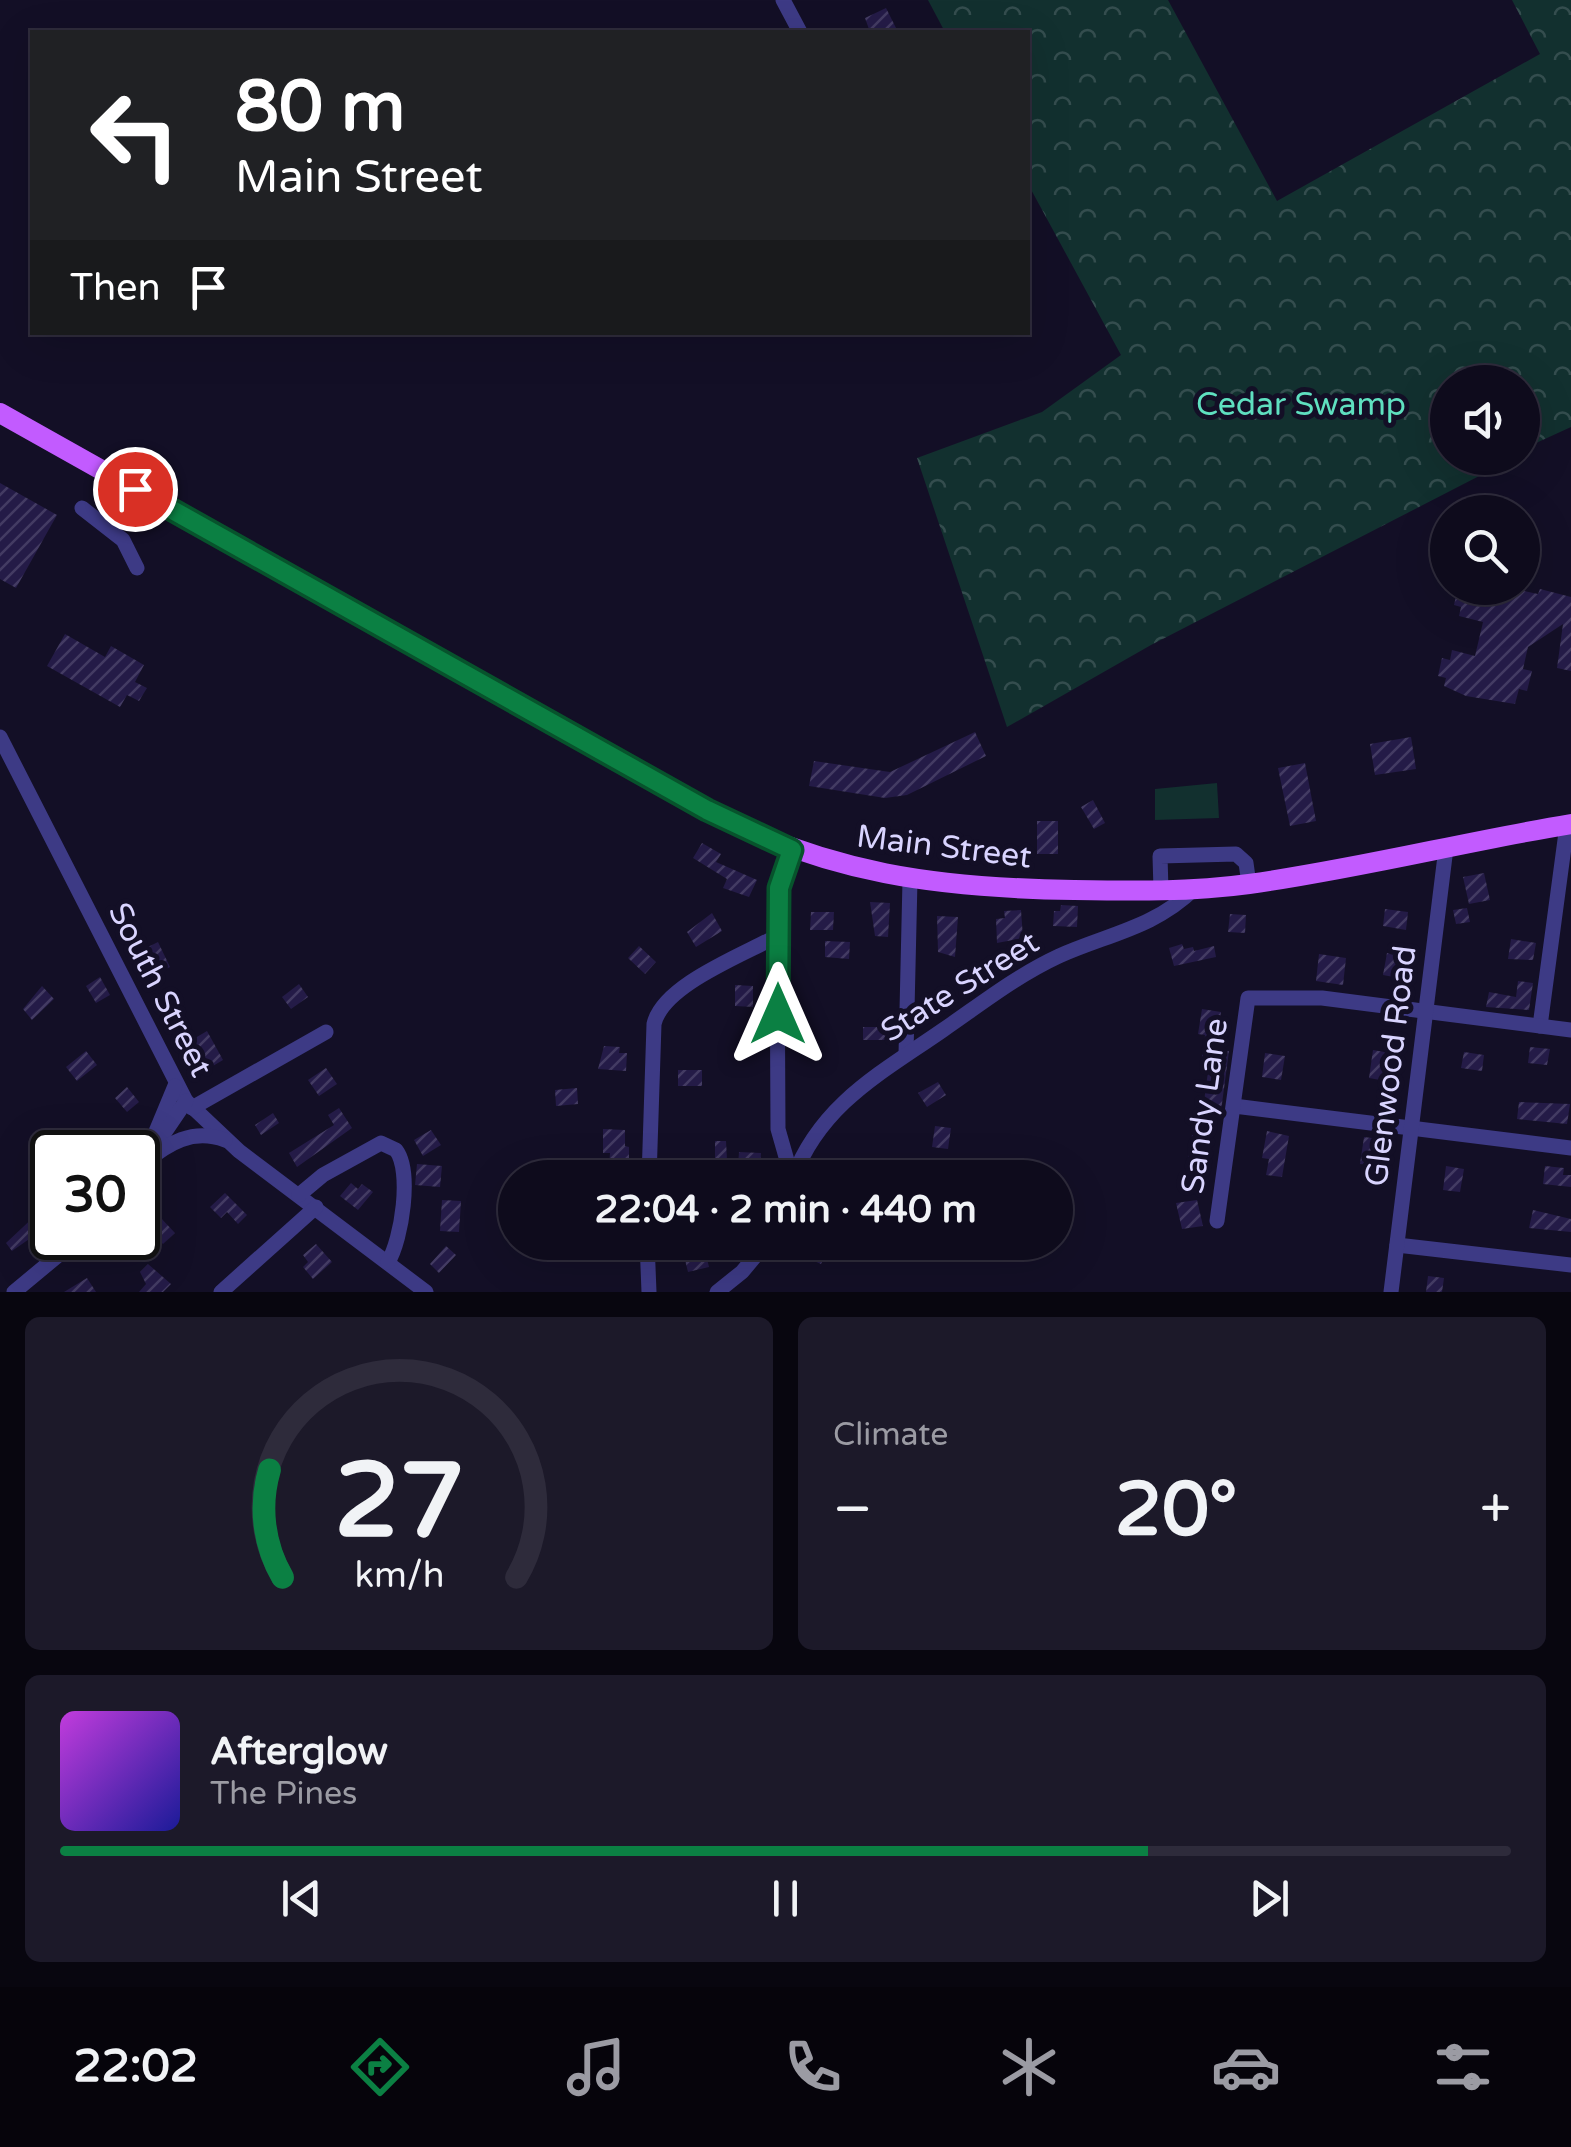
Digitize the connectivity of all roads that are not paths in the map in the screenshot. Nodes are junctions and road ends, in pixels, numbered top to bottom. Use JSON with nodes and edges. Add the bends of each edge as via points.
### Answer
{"nodes":[{"id":1,"x":784,"y":0,"type":"edge"},
{"id":2,"x":799,"y":30,"type":"edge"},
{"id":3,"x":0,"y":413,"type":"edge"},
{"id":4,"x":82,"y":508,"type":"dead end"},
{"id":5,"x":137,"y":568,"type":"dead end"},
{"id":6,"x":0,"y":737,"type":"edge"},
{"id":7,"x":1569,"y":825,"type":"edge"},
{"id":8,"x":1446,"y":848,"type":"junction"},
{"id":9,"x":792,"y":850,"type":"junction"},
{"id":10,"x":910,"y":880,"type":"junction"},
{"id":11,"x":1249,"y":884,"type":"junction"},
{"id":12,"x":1194,"y":889,"type":"junction"},
{"id":13,"x":1161,"y":890,"type":"junction"},
{"id":14,"x":777,"y":936,"type":"junction"},
{"id":15,"x":1426,"y":1013,"type":"junction"},
{"id":16,"x":1540,"y":1026,"type":"junction"},
{"id":17,"x":1571,"y":1030,"type":"edge"},
{"id":18,"x":326,"y":1032,"type":"dead end"},
{"id":19,"x":906,"y":1054,"type":"junction"},
{"id":20,"x":175,"y":1086,"type":"junction"},
{"id":21,"x":189,"y":1104,"type":"junction"},
{"id":22,"x":1234,"y":1106,"type":"junction"},
{"id":23,"x":1411,"y":1129,"type":"junction"},
{"id":24,"x":156,"y":1130,"type":"edge"},
{"id":25,"x":225,"y":1140,"type":"junction"},
{"id":26,"x":160,"y":1141,"type":"edge"},
{"id":27,"x":1571,"y":1148,"type":"edge"},
{"id":28,"x":160,"y":1152,"type":"edge"},
{"id":29,"x":650,"y":1160,"type":"edge"},
{"id":30,"x":787,"y":1160,"type":"edge"},
{"id":31,"x":801,"y":1160,"type":"edge"},
{"id":32,"x":299,"y":1195,"type":"junction"},
{"id":33,"x":316,"y":1208,"type":"junction"},
{"id":34,"x":1217,"y":1221,"type":"dead end"},
{"id":35,"x":1397,"y":1244,"type":"junction"},
{"id":36,"x":54,"y":1260,"type":"edge"},
{"id":37,"x":647,"y":1260,"type":"edge"},
{"id":38,"x":752,"y":1260,"type":"edge"},
{"id":39,"x":388,"y":1262,"type":"junction"},
{"id":40,"x":1571,"y":1265,"type":"edge"},
{"id":41,"x":21,"y":1290,"type":"edge"},
{"id":42,"x":424,"y":1291,"type":"edge"},
{"id":43,"x":221,"y":1292,"type":"edge"},
{"id":44,"x":648,"y":1292,"type":"edge"},
{"id":45,"x":717,"y":1292,"type":"edge"},
{"id":46,"x":1391,"y":1292,"type":"edge"}],
"edges":[{"from":1,"to":2,"type":"street"},
{"from":3,"to":9,"type":"main road","name":"Main Street","via":[[707,810]]},
{"from":4,"to":5,"type":"street","via":[[123,540]]},
{"from":6,"to":20,"type":"street","name":"South Street"},
{"from":7,"to":8,"type":"main road","name":"Main Street"},
{"from":7,"to":16,"type":"street"},
{"from":8,"to":11,"type":"main road","name":"Main Street"},
{"from":8,"to":15,"type":"street","name":"Glenwood Road"},
{"from":9,"to":10,"type":"main road","name":"Main Street"},
{"from":9,"to":14,"type":"street","via":[[779,888]]},
{"from":10,"to":13,"type":"main road","name":"Main Street"},
{"from":10,"to":19,"type":"street"},
{"from":11,"to":12,"type":"main road","name":"Main Street"},
{"from":11,"to":13,"type":"street","via":[[1246,862],[1236,854],[1160,856]]},
{"from":12,"to":13,"type":"main road","name":"Main Street"},
{"from":12,"to":19,"type":"street","name":"State Street","via":[[1143,927],[1024,973]]},
{"from":14,"to":29,"type":"street","via":[[661,1005],[654,1024]]},
{"from":14,"to":30,"type":"street","via":[[778,1129]]},
{"from":15,"to":16,"type":"street"},
{"from":15,"to":22,"type":"street","name":"Sandy Lane","via":[[1304,996],[1248,998]]},
{"from":15,"to":23,"type":"street","name":"Glenwood Road"},
{"from":16,"to":17,"type":"street"},
{"from":18,"to":21,"type":"street"},
{"from":19,"to":31,"type":"street","name":"State Street","via":[[833,1110]]},
{"from":20,"to":21,"type":"street","name":"South Street"},
{"from":20,"to":24,"type":"street"},
{"from":21,"to":25,"type":"street","name":"South Street"},
{"from":21,"to":26,"type":"street"},
{"from":22,"to":23,"type":"street"},
{"from":22,"to":34,"type":"street","name":"Sandy Lane"},
{"from":23,"to":27,"type":"street"},
{"from":23,"to":35,"type":"street","name":"Glenwood Road"},
{"from":25,"to":28,"type":"street","via":[[192,1136]]},
{"from":25,"to":32,"type":"street","name":"South Street"},
{"from":32,"to":33,"type":"street","name":"South Street"},
{"from":32,"to":39,"type":"street","via":[[380,1143],[396,1150],[404,1168],[398,1241]]},
{"from":33,"to":39,"type":"street","name":"South Street"},
{"from":33,"to":43,"type":"street"},
{"from":35,"to":40,"type":"street"},
{"from":35,"to":46,"type":"street","name":"Glenwood Road"},
{"from":36,"to":41,"type":"street"},
{"from":37,"to":44,"type":"street"},
{"from":38,"to":45,"type":"street"},
{"from":39,"to":42,"type":"street","name":"South Street"}]}
